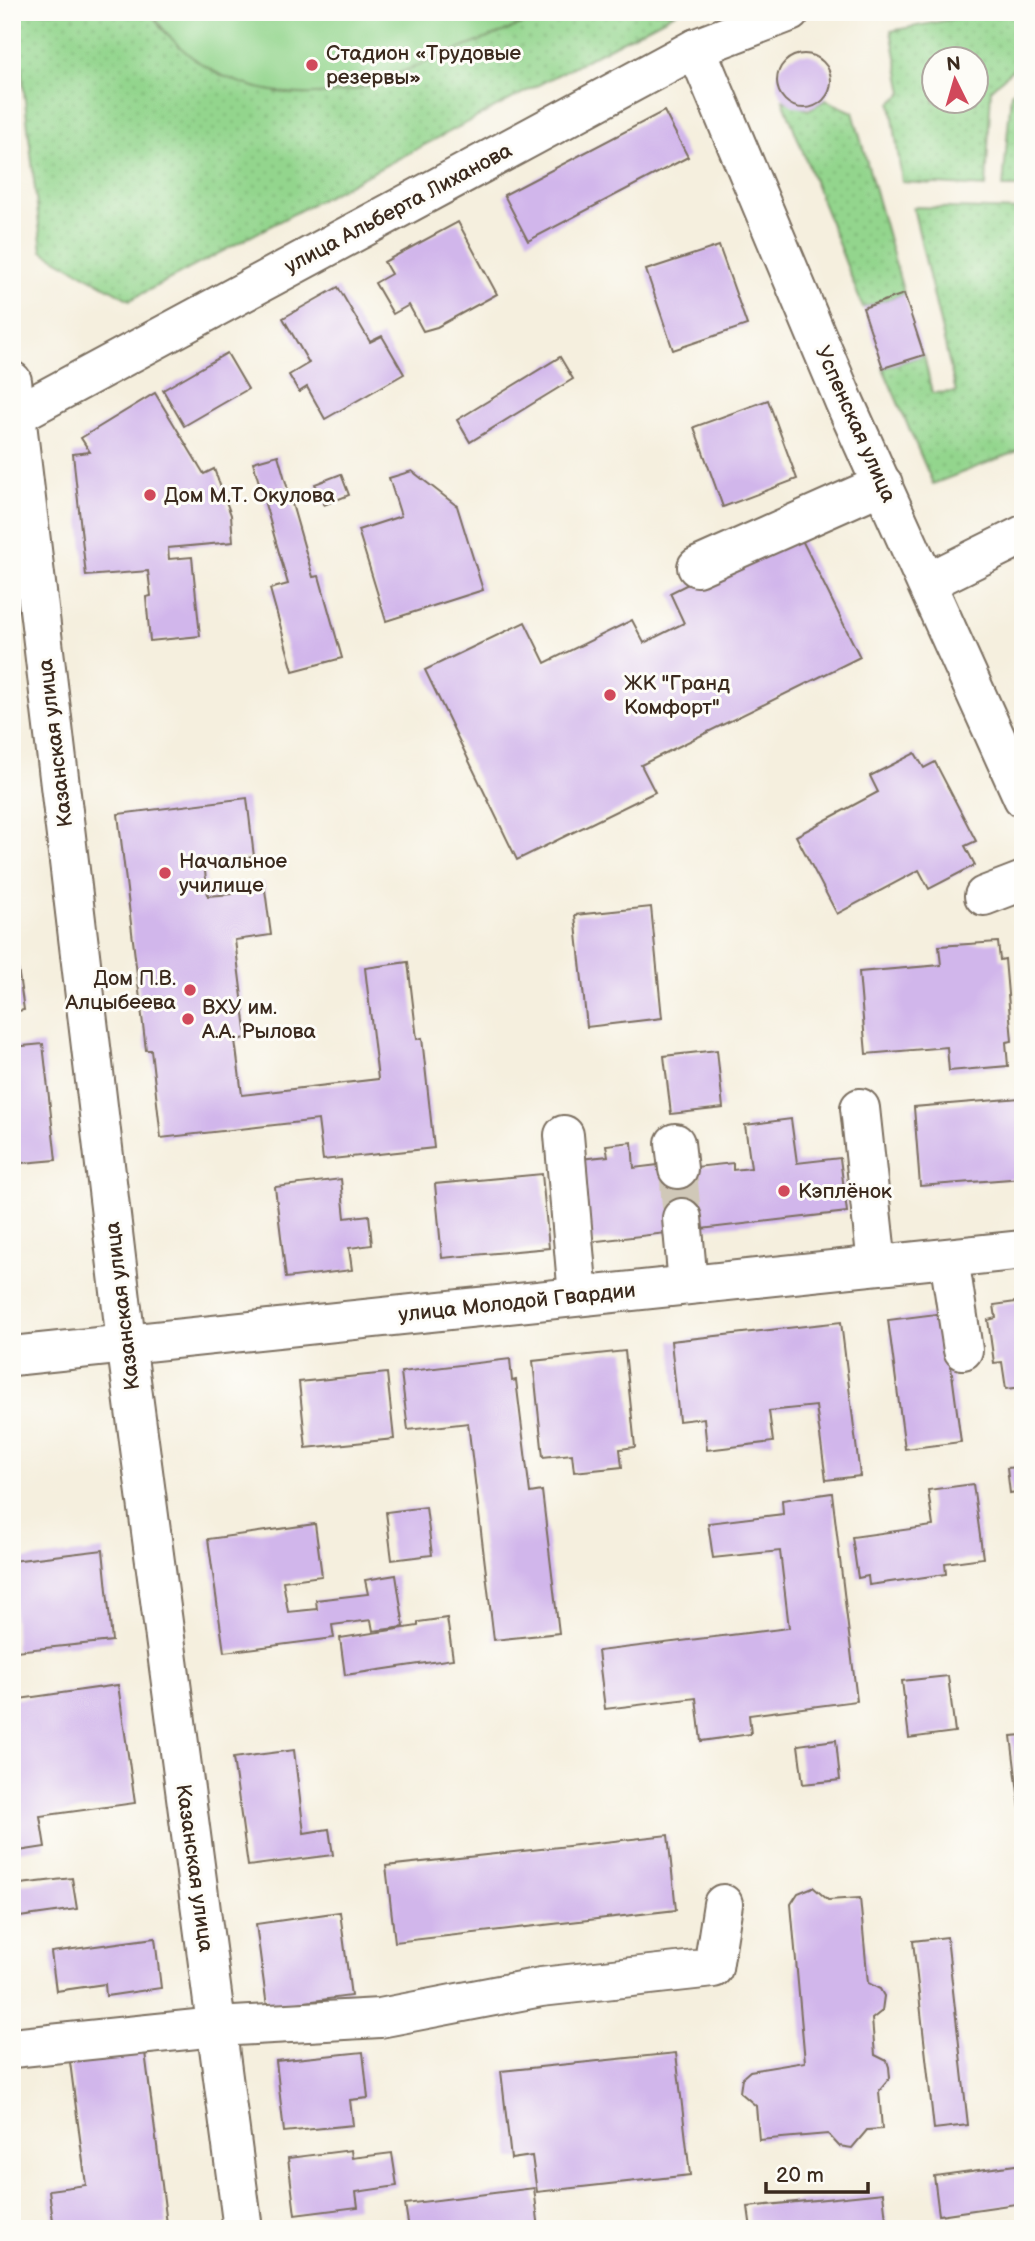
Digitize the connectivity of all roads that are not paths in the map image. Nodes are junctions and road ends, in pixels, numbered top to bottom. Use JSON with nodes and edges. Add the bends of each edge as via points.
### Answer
{"nodes":[{"id":1,"x":790,"y":12,"type":"edge"},
{"id":2,"x":696,"y":48,"type":"junction"},
{"id":3,"x":14,"y":404,"type":"edge"},
{"id":4,"x":883,"y":484,"type":"junction"},
{"id":5,"x":1023,"y":535,"type":"edge"},
{"id":6,"x":697,"y":567,"type":"dead end"},
{"id":7,"x":928,"y":582,"type":"junction"},
{"id":8,"x":1023,"y":797,"type":"edge"},
{"id":9,"x":1023,"y":881,"type":"edge"},
{"id":10,"x":984,"y":896,"type":"dead end"},
{"id":11,"x":860,"y":1108,"type":"dead end"},
{"id":12,"x":564,"y":1135,"type":"dead end"},
{"id":13,"x":682,"y":1218,"type":"tunnel mouth"},
{"id":14,"x":1023,"y":1250,"type":"edge"},
{"id":15,"x":949,"y":1258,"type":"junction"},
{"id":16,"x":877,"y":1265,"type":"junction"},
{"id":17,"x":688,"y":1284,"type":"junction"},
{"id":18,"x":578,"y":1296,"type":"junction"},
{"id":19,"x":126,"y":1342,"type":"junction"},
{"id":20,"x":963,"y":1350,"type":"dead end"},
{"id":21,"x":12,"y":1356,"type":"edge"},
{"id":22,"x":723,"y":1904,"type":"dead end"},
{"id":23,"x":216,"y":2027,"type":"junction"},
{"id":24,"x":12,"y":2048,"type":"edge"},
{"id":25,"x":243,"y":2229,"type":"edge"}],
"edges":[{"from":1,"to":2,"type":"street","name":"улица Альберта Лиханова"},
{"from":2,"to":3,"type":"street","name":"улица Альберта Лиханова"},
{"from":2,"to":4,"type":"street","name":"Успенская улица"},
{"from":3,"to":19,"type":"street","name":"Казанская улица"},
{"from":4,"to":6,"type":"street"},
{"from":4,"to":7,"type":"street","name":"Успенская улица"},
{"from":5,"to":7,"type":"street"},
{"from":7,"to":8,"type":"street","name":"Успенская улица"},
{"from":9,"to":10,"type":"street"},
{"from":11,"to":16,"type":"street"},
{"from":12,"to":18,"type":"street"},
{"from":13,"to":17,"type":"street"},
{"from":14,"to":15,"type":"street","name":"улица Молодой Гвардии"},
{"from":15,"to":16,"type":"street","name":"улица Молодой Гвардии"},
{"from":15,"to":20,"type":"street"},
{"from":16,"to":17,"type":"street","name":"улица Молодой Гвардии"},
{"from":17,"to":18,"type":"street","name":"улица Молодой Гвардии"},
{"from":18,"to":19,"type":"street","name":"улица Молодой Гвардии"},
{"from":19,"to":21,"type":"street","name":"улица Молодой Гвардии"},
{"from":19,"to":23,"type":"street","name":"Казанская улица"},
{"from":22,"to":23,"type":"street","via":[[713,1968],[541,1987],[380,2018]]},
{"from":23,"to":24,"type":"street"},
{"from":23,"to":25,"type":"street","name":"Казанская улица"}]}
